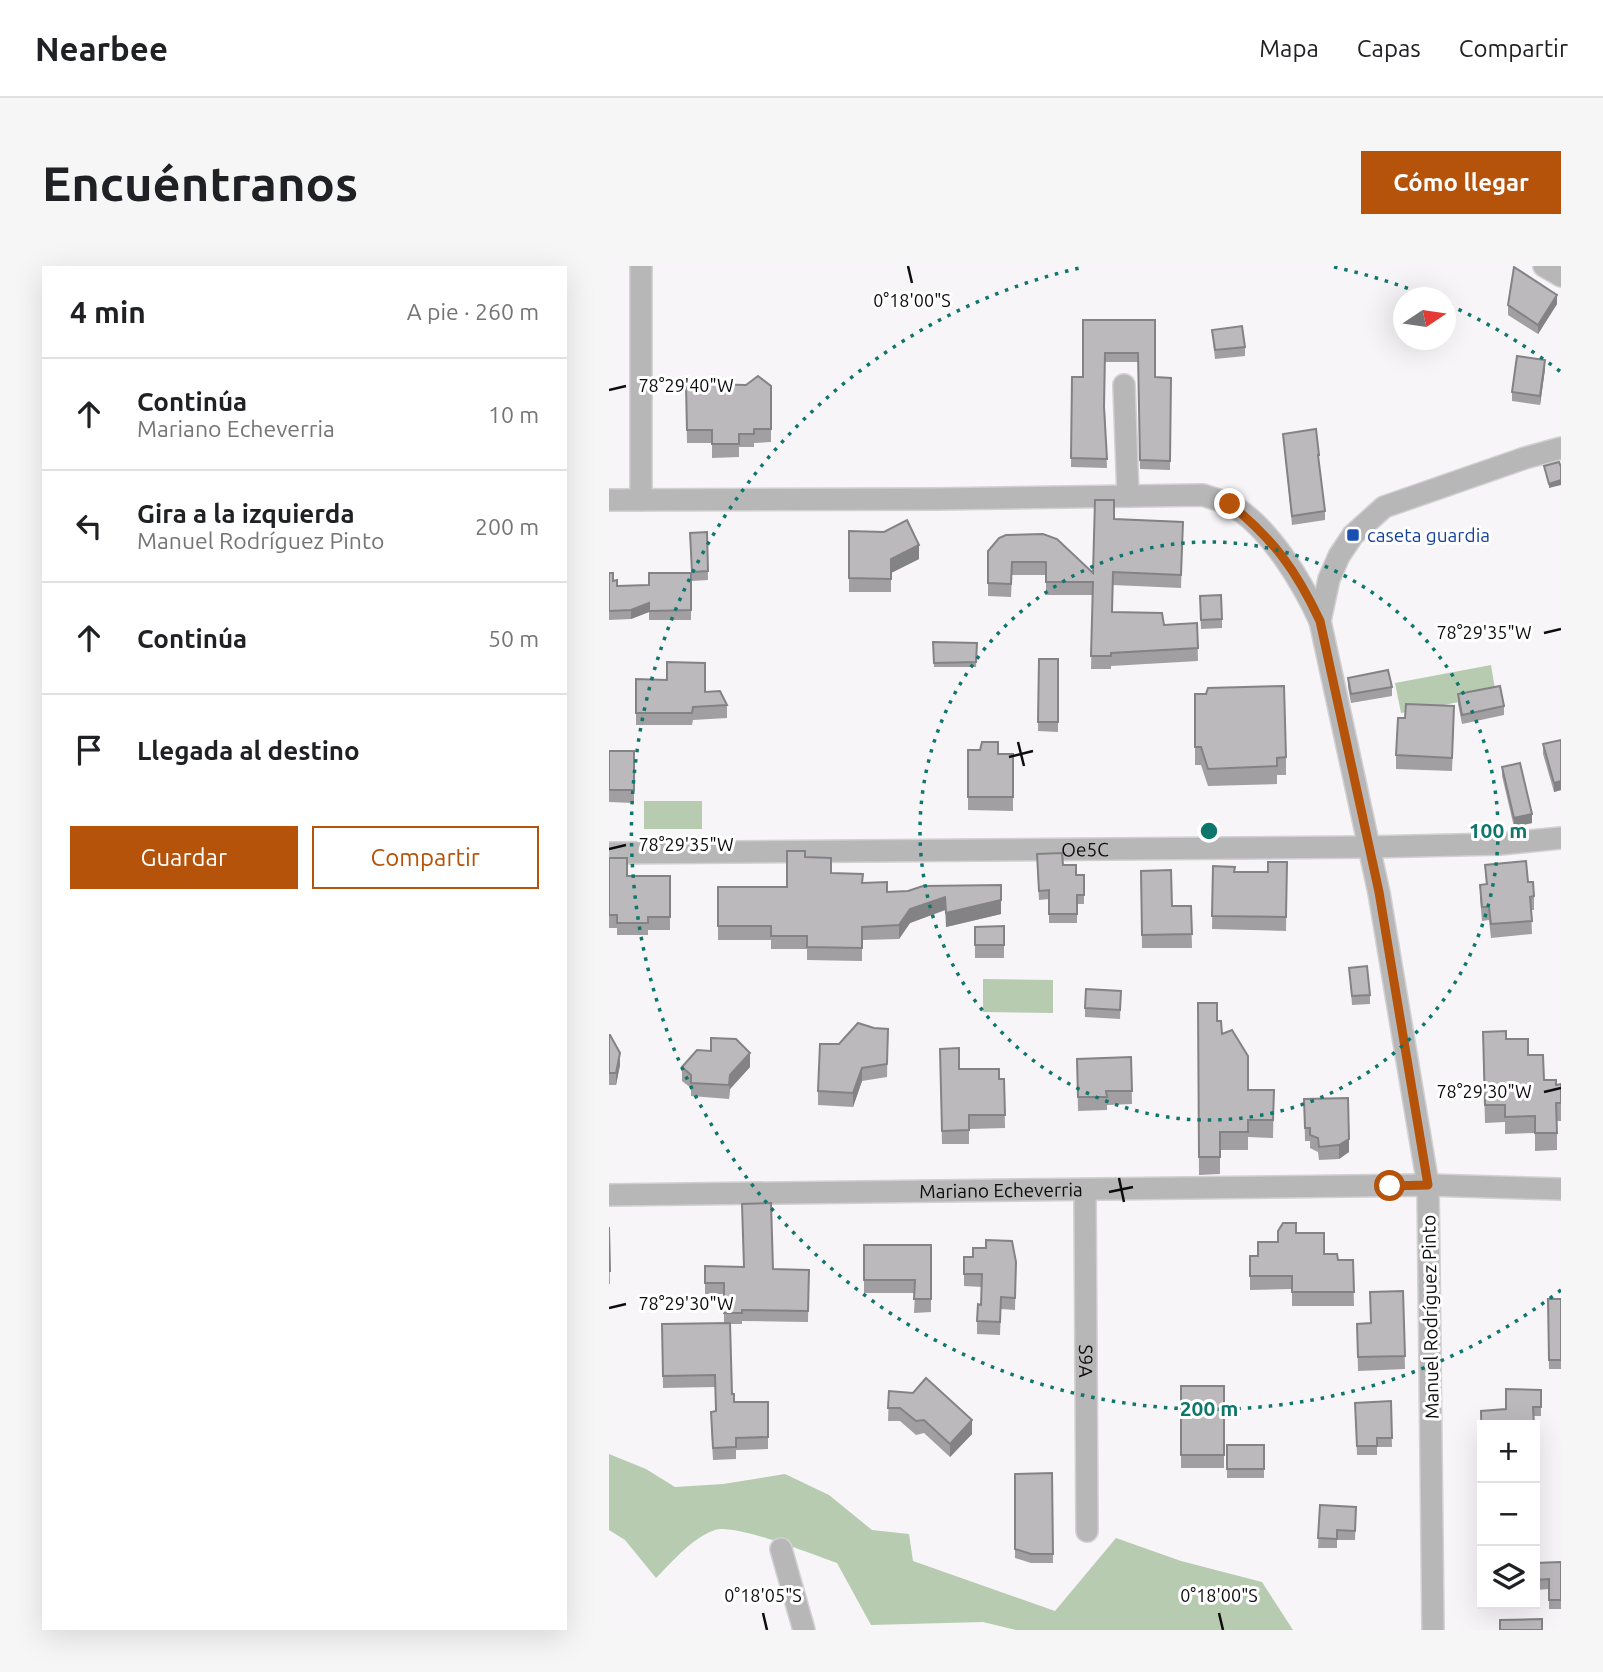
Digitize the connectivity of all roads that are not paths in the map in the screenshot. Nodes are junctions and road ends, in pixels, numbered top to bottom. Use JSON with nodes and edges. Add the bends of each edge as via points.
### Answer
{"nodes":[{"id":1,"x":641,"y":266,"type":"edge"},
{"id":2,"x":1544,"y":266,"type":"edge"},
{"id":3,"x":1561,"y":276,"type":"edge"},
{"id":4,"x":1124,"y":385,"type":"dead end"},
{"id":5,"x":1561,"y":448,"type":"edge"},
{"id":6,"x":1128,"y":496,"type":"junction"},
{"id":7,"x":609,"y":500,"type":"edge"},
{"id":8,"x":641,"y":500,"type":"junction"},
{"id":9,"x":1320,"y":621,"type":"junction"},
{"id":10,"x":1561,"y":838,"type":"edge"},
{"id":11,"x":1369,"y":847,"type":"junction"},
{"id":12,"x":609,"y":853,"type":"edge"},
{"id":13,"x":1428,"y":1185,"type":"junction"},
{"id":14,"x":1561,"y":1189,"type":"edge"},
{"id":15,"x":1086,"y":1191,"type":"junction"},
{"id":16,"x":609,"y":1195,"type":"edge"},
{"id":17,"x":1087,"y":1531,"type":"dead end"},
{"id":18,"x":781,"y":1549,"type":"dead end"},
{"id":19,"x":804,"y":1630,"type":"edge"},
{"id":20,"x":1433,"y":1630,"type":"edge"}],
"edges":[{"from":1,"to":8,"type":"street"},
{"from":2,"to":3,"type":"street"},
{"from":4,"to":6,"type":"street"},
{"from":5,"to":9,"type":"street","name":"Manuel Rodríguez Pinto","via":[[1384,507],[1339,556]]},
{"from":6,"to":8,"type":"street"},
{"from":6,"to":9,"type":"street","via":[[1203,495],[1230,504],[1258,526],[1289,562]]},
{"from":7,"to":8,"type":"street"},
{"from":9,"to":11,"type":"street","name":"Manuel Rodríguez Pinto"},
{"from":10,"to":11,"type":"street","name":"Oe5C"},
{"from":11,"to":12,"type":"street","name":"Oe5C"},
{"from":11,"to":13,"type":"street","name":"Manuel Rodríguez Pinto"},
{"from":13,"to":14,"type":"street","name":"Mariano Echeverria"},
{"from":13,"to":15,"type":"street","name":"Mariano Echeverria"},
{"from":13,"to":20,"type":"street","name":"Manuel Rodríguez Pinto"},
{"from":15,"to":16,"type":"street","name":"Mariano Echeverria"},
{"from":15,"to":17,"type":"street","name":"S9A"},
{"from":18,"to":19,"type":"street"}]}
